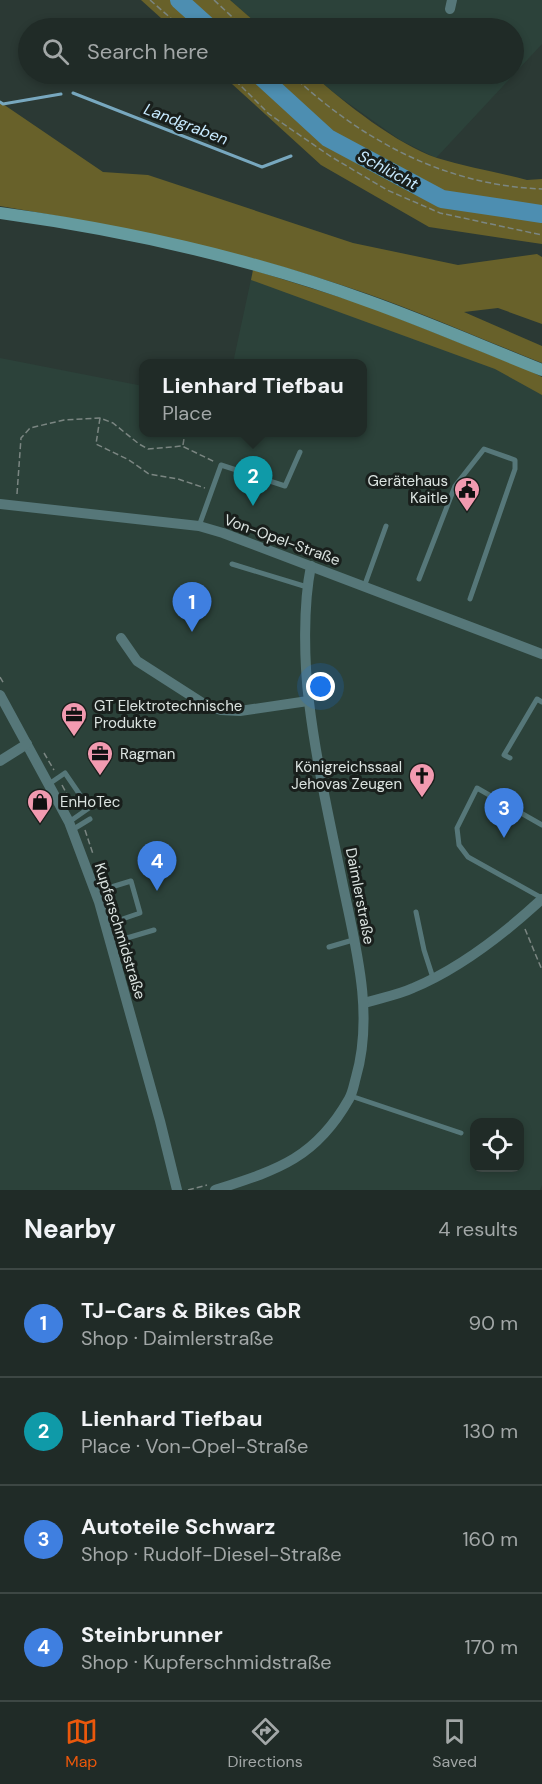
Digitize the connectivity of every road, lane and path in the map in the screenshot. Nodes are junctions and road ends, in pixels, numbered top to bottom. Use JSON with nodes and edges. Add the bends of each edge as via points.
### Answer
{"nodes":[{"id":1,"x":150,"y":0,"type":"edge"},
{"id":2,"x":214,"y":0,"type":"edge"},
{"id":3,"x":171,"y":18,"type":"edge"},
{"id":4,"x":233,"y":18,"type":"edge"},
{"id":5,"x":240,"y":84,"type":"edge"},
{"id":6,"x":302,"y":84,"type":"edge"},
{"id":7,"x":542,"y":189,"type":"edge"},
{"id":8,"x":0,"y":213,"type":"edge"},
{"id":9,"x":542,"y":235,"type":"edge"},
{"id":10,"x":542,"y":370,"type":"edge"},
{"id":11,"x":100,"y":418,"type":"junction"},
{"id":12,"x":184,"y":437,"type":"edge"},
{"id":13,"x":182,"y":446,"type":"junction"},
{"id":14,"x":300,"y":452,"type":"dead end"},
{"id":15,"x":221,"y":465,"type":"junction"},
{"id":16,"x":211,"y":491,"type":"junction"},
{"id":17,"x":0,"y":504,"type":"edge"},
{"id":18,"x":16,"y":505,"type":"junction"},
{"id":19,"x":199,"y":526,"type":"junction"},
{"id":20,"x":386,"y":526,"type":"dead end"},
{"id":21,"x":232,"y":564,"type":"dead end"},
{"id":22,"x":310,"y":566,"type":"junction"},
{"id":23,"x":419,"y":579,"type":"dead end"},
{"id":24,"x":307,"y":587,"type":"junction"},
{"id":25,"x":364,"y":587,"type":"junction"},
{"id":26,"x":470,"y":599,"type":"dead end"},
{"id":27,"x":121,"y":638,"type":"dead end"},
{"id":28,"x":542,"y":654,"type":"edge"},
{"id":29,"x":0,"y":695,"type":"edge"},
{"id":30,"x":308,"y":701,"type":"junction"},
{"id":31,"x":542,"y":702,"type":"edge"},
{"id":32,"x":27,"y":744,"type":"junction"},
{"id":33,"x":510,"y":759,"type":"dead end"},
{"id":34,"x":0,"y":761,"type":"edge"},
{"id":35,"x":49,"y":784,"type":"junction"},
{"id":36,"x":90,"y":819,"type":"dead end"},
{"id":37,"x":542,"y":825,"type":"edge"},
{"id":38,"x":70,"y":826,"type":"junction"},
{"id":39,"x":95,"y":892,"type":"junction"},
{"id":40,"x":542,"y":899,"type":"edge"},
{"id":41,"x":416,"y":912,"type":"dead end"},
{"id":42,"x":521,"y":919,"type":"junction"},
{"id":43,"x":105,"y":925,"type":"junction"},
{"id":44,"x":154,"y":930,"type":"dead end"},
{"id":45,"x":353,"y":939,"type":"junction"},
{"id":46,"x":110,"y":943,"type":"junction"},
{"id":47,"x":329,"y":947,"type":"dead end"},
{"id":48,"x":542,"y":970,"type":"edge"},
{"id":49,"x":433,"y":978,"type":"junction"},
{"id":50,"x":364,"y":1003,"type":"junction"},
{"id":51,"x":351,"y":1096,"type":"junction"},
{"id":52,"x":460,"y":1133,"type":"dead end"},
{"id":53,"x":211,"y":1187,"type":"edge"},
{"id":54,"x":177,"y":1190,"type":"edge"},
{"id":55,"x":187,"y":1190,"type":"edge"}],
"edges":[{"from":1,"to":3,"type":"path"},
{"from":2,"to":4,"type":"path"},
{"from":5,"to":9,"type":"path","via":[[269,114],[387,189],[440,213]]},
{"from":6,"to":7,"type":"path","via":[[334,112],[393,150],[468,179]]},
{"from":8,"to":10,"type":"main road","via":[[150,239],[255,266],[366,300]]},
{"from":11,"to":13,"type":"path","via":[[148,448]]},
{"from":11,"to":16,"type":"path","via":[[96,444],[149,474]]},
{"from":11,"to":18,"type":"path","via":[[64,420],[30,428],[21,438]]},
{"from":12,"to":13,"type":"path"},
{"from":13,"to":15,"type":"path"},
{"from":14,"to":15,"type":"lane","via":[[285,486]]},
{"from":15,"to":16,"type":"lane"},
{"from":16,"to":19,"type":"lane"},
{"from":17,"to":18,"type":"street","name":"Von-Opel-Straße"},
{"from":18,"to":19,"type":"street","name":"Von-Opel-Straße"},
{"from":19,"to":22,"type":"street","name":"Von-Opel-Straße"},
{"from":20,"to":25,"type":"lane"},
{"from":21,"to":24,"type":"lane"},
{"from":22,"to":24,"type":"street","name":"Daimlerstraße"},
{"from":22,"to":25,"type":"street","name":"Von-Opel-Straße"},
{"from":23,"to":26,"type":"lane","via":[[455,486],[484,448],[515,460]]},
{"from":24,"to":30,"type":"street","name":"Daimlerstraße"},
{"from":25,"to":28,"type":"street","name":"Von-Opel-Straße"},
{"from":27,"to":30,"type":"street","via":[[137,662],[204,704],[221,710]]},
{"from":29,"to":32,"type":"street","name":"Kupferschmidstraße"},
{"from":30,"to":45,"type":"street","name":"Daimlerstraße","via":[[337,878]]},
{"from":31,"to":33,"type":"lane","via":[[537,699],[504,755]]},
{"from":32,"to":34,"type":"street"},
{"from":32,"to":35,"type":"street","name":"Kupferschmidstraße"},
{"from":35,"to":38,"type":"street","name":"Kupferschmidstraße"},
{"from":35,"to":38,"type":"lane","via":[[65,773],[89,808]]},
{"from":36,"to":38,"type":"lane"},
{"from":37,"to":40,"type":"lane","via":[[477,788],[457,828],[459,845],[468,857]]},
{"from":38,"to":39,"type":"street","name":"Kupferschmidstraße"},
{"from":39,"to":43,"type":"street","name":"Kupferschmidstraße"},
{"from":39,"to":43,"type":"lane","via":[[131,881],[140,913]]},
{"from":40,"to":42,"type":"street"},
{"from":41,"to":49,"type":"lane"},
{"from":42,"to":48,"type":"path"},
{"from":42,"to":49,"type":"street","via":[[467,960]]},
{"from":43,"to":46,"type":"street","name":"Kupferschmidstraße"},
{"from":44,"to":46,"type":"lane"},
{"from":45,"to":47,"type":"lane"},
{"from":45,"to":50,"type":"street","name":"Daimlerstraße"},
{"from":46,"to":54,"type":"street","name":"Kupferschmidstraße"},
{"from":49,"to":50,"type":"street","via":[[412,989]]},
{"from":50,"to":51,"type":"street","name":"Daimlerstraße","via":[[362,1056]]},
{"from":51,"to":52,"type":"lane"},
{"from":51,"to":53,"type":"street","name":"Daimlerstraße","via":[[334,1123],[290,1162],[264,1174]]},
{"from":53,"to":55,"type":"path"}]}
